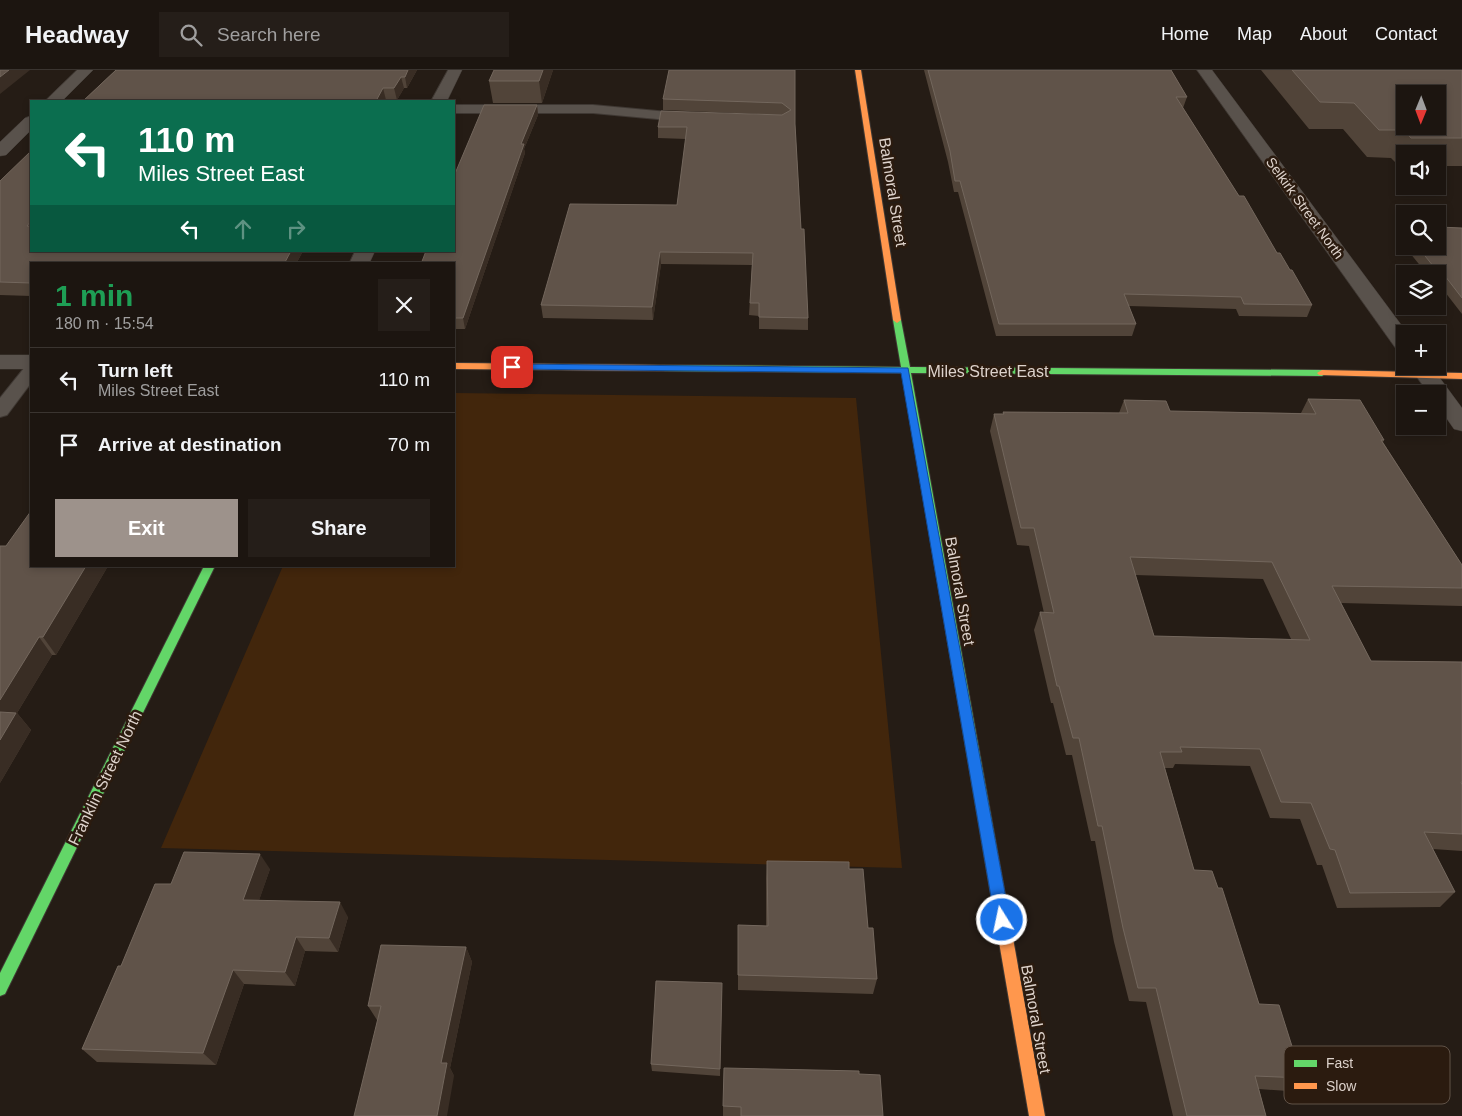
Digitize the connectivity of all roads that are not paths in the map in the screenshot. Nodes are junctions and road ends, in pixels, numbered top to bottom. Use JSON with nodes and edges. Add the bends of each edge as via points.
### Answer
{"nodes":[{"id":1,"x":86,"y":70,"type":"edge"},
{"id":2,"x":455,"y":70,"type":"edge"},
{"id":3,"x":858,"y":70,"type":"edge"},
{"id":4,"x":1204,"y":70,"type":"edge"},
{"id":5,"x":53,"y":100,"type":"edge"},
{"id":6,"x":440,"y":100,"type":"edge"},
{"id":7,"x":455,"y":109,"type":"edge"},
{"id":8,"x":698,"y":118,"type":"edge"},
{"id":9,"x":30,"y":122,"type":"edge"},
{"id":10,"x":0,"y":151,"type":"edge"},
{"id":11,"x":1396,"y":333,"type":"edge"},
{"id":12,"x":0,"y":362,"type":"edge"},
{"id":13,"x":30,"y":362,"type":"edge"},
{"id":14,"x":455,"y":366,"type":"edge"},
{"id":15,"x":905,"y":370,"type":"junction"},
{"id":16,"x":1396,"y":370,"type":"edge"},
{"id":17,"x":30,"y":372,"type":"edge"},
{"id":18,"x":1446,"y":374,"type":"edge"},
{"id":19,"x":1427,"y":375,"type":"edge"},
{"id":20,"x":1462,"y":376,"type":"edge"},
{"id":21,"x":0,"y":411,"type":"edge"},
{"id":22,"x":1462,"y":424,"type":"edge"},
{"id":23,"x":210,"y":567,"type":"edge"},
{"id":24,"x":0,"y":990,"type":"edge"},
{"id":25,"x":1037,"y":1116,"type":"edge"}],
"edges":[{"from":1,"to":5,"type":"street"},
{"from":2,"to":6,"type":"street"},
{"from":3,"to":15,"type":"street","name":"Balmoral Street"},
{"from":4,"to":11,"type":"street","name":"Selkirk Street North"},
{"from":7,"to":8,"type":"lane","via":[[593,109]]},
{"from":9,"to":10,"type":"street"},
{"from":12,"to":13,"type":"street"},
{"from":14,"to":15,"type":"street","name":"Miles Street East"},
{"from":15,"to":16,"type":"street","name":"Miles Street East"},
{"from":15,"to":25,"type":"street","name":"Balmoral Street"},
{"from":17,"to":21,"type":"lane"},
{"from":18,"to":20,"type":"street","name":"Miles Street East"},
{"from":19,"to":22,"type":"street"},
{"from":23,"to":24,"type":"street","name":"Franklin Street North"}]}
